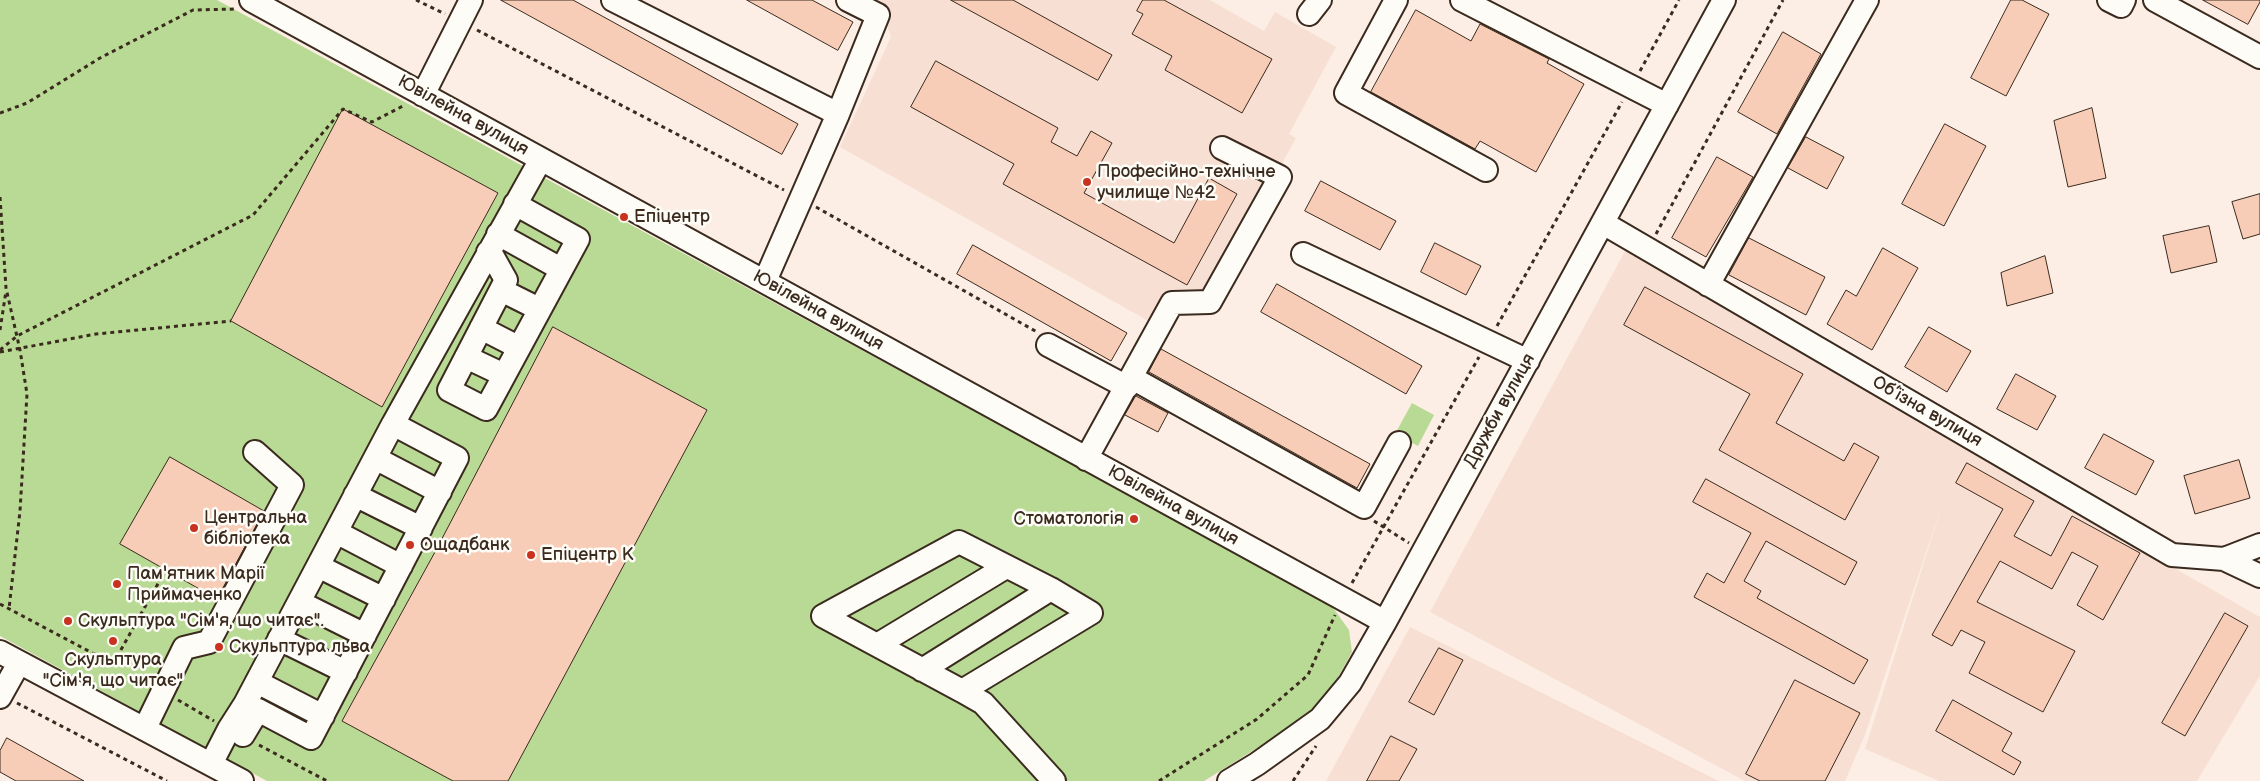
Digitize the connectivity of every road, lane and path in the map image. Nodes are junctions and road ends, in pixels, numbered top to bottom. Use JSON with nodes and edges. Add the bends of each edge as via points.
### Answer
{"nodes":[{"id":1,"x":416,"y":0,"type":"edge"},
{"id":2,"x":471,"y":0,"type":"edge"},
{"id":3,"x":613,"y":0,"type":"edge"},
{"id":4,"x":848,"y":0,"type":"edge"},
{"id":5,"x":1396,"y":0,"type":"edge"},
{"id":6,"x":1462,"y":0,"type":"edge"},
{"id":7,"x":1679,"y":0,"type":"edge"},
{"id":8,"x":1724,"y":0,"type":"edge"},
{"id":9,"x":1783,"y":0,"type":"edge"},
{"id":10,"x":1867,"y":0,"type":"edge"},
{"id":11,"x":2109,"y":0,"type":"edge"},
{"id":12,"x":2124,"y":0,"type":"edge"},
{"id":13,"x":2155,"y":0,"type":"edge"},
{"id":14,"x":263,"y":3,"type":"edge"},
{"id":15,"x":460,"y":21,"type":"junction"},
{"id":16,"x":2260,"y":57,"type":"edge"},
{"id":17,"x":1631,"y":86,"type":"junction"},
{"id":18,"x":423,"y":95,"type":"junction"},
{"id":19,"x":1667,"y":105,"type":"junction"},
{"id":20,"x":0,"y":113,"type":"edge"},
{"id":21,"x":838,"y":114,"type":"junction"},
{"id":22,"x":1222,"y":148,"type":"dead end"},
{"id":23,"x":547,"y":162,"type":"junction"},
{"id":24,"x":1486,"y":170,"type":"dead end"},
{"id":25,"x":0,"y":197,"type":"edge"},
{"id":26,"x":801,"y":199,"type":"junction"},
{"id":27,"x":522,"y":208,"type":"junction"},
{"id":28,"x":1603,"y":223,"type":"junction"},
{"id":29,"x":493,"y":243,"type":"junction"},
{"id":30,"x":1648,"y":249,"type":"junction"},
{"id":31,"x":1303,"y":254,"type":"dead end"},
{"id":32,"x":561,"y":269,"type":"junction"},
{"id":33,"x":765,"y":281,"type":"junction"},
{"id":34,"x":1708,"y":284,"type":"junction"},
{"id":35,"x":6,"y":288,"type":"junction"},
{"id":36,"x":501,"y":290,"type":"junction"},
{"id":37,"x":539,"y":309,"type":"junction"},
{"id":38,"x":231,"y":321,"type":"dead end"},
{"id":39,"x":481,"y":328,"type":"junction"},
{"id":40,"x":0,"y":330,"type":"edge"},
{"id":41,"x":17,"y":336,"type":"junction"},
{"id":42,"x":1045,"y":340,"type":"joint"},
{"id":43,"x":1487,"y":342,"type":"junction"},
{"id":44,"x":518,"y":347,"type":"junction"},
{"id":45,"x":20,"y":350,"type":"junction"},
{"id":46,"x":0,"y":351,"type":"edge"},
{"id":47,"x":466,"y":356,"type":"junction"},
{"id":48,"x":1528,"y":361,"type":"junction"},
{"id":49,"x":504,"y":375,"type":"junction"},
{"id":50,"x":1129,"y":382,"type":"junction"},
{"id":51,"x":393,"y":424,"type":"junction"},
{"id":52,"x":1399,"y":443,"type":"dead end"},
{"id":53,"x":255,"y":452,"type":"dead end"},
{"id":54,"x":375,"y":458,"type":"junction"},
{"id":55,"x":1086,"y":459,"type":"junction"},
{"id":56,"x":440,"y":492,"type":"junction"},
{"id":57,"x":355,"y":495,"type":"junction"},
{"id":58,"x":421,"y":528,"type":"junction"},
{"id":59,"x":336,"y":532,"type":"junction"},
{"id":60,"x":2260,"y":545,"type":"edge"},
{"id":61,"x":2224,"y":559,"type":"junction"},
{"id":62,"x":318,"y":566,"type":"junction"},
{"id":63,"x":401,"y":566,"type":"junction"},
{"id":64,"x":1006,"y":567,"type":"junction"},
{"id":65,"x":2260,"y":576,"type":"edge"},
{"id":66,"x":160,"y":580,"type":"dead end"},
{"id":67,"x":1050,"y":590,"type":"junction"},
{"id":68,"x":384,"y":599,"type":"junction"},
{"id":69,"x":1343,"y":599,"type":"junction"},
{"id":70,"x":299,"y":602,"type":"junction"},
{"id":71,"x":0,"y":604,"type":"edge"},
{"id":72,"x":9,"y":609,"type":"junction"},
{"id":73,"x":1385,"y":622,"type":"junction"},
{"id":74,"x":365,"y":635,"type":"junction"},
{"id":75,"x":279,"y":639,"type":"junction"},
{"id":76,"x":877,"y":645,"type":"junction"},
{"id":77,"x":10,"y":658,"type":"edge"},
{"id":78,"x":922,"y":670,"type":"junction"},
{"id":79,"x":346,"y":672,"type":"junction"},
{"id":80,"x":257,"y":682,"type":"junction"},
{"id":81,"x":962,"y":691,"type":"junction"},
{"id":82,"x":1,"y":696,"type":"edge"},
{"id":83,"x":252,"y":707,"type":"junction"},
{"id":84,"x":323,"y":716,"type":"junction"},
{"id":85,"x":145,"y":728,"type":"junction"},
{"id":86,"x":216,"y":767,"type":"junction"},
{"id":87,"x":167,"y":781,"type":"edge"},
{"id":88,"x":242,"y":781,"type":"edge"},
{"id":89,"x":1054,"y":781,"type":"edge"},
{"id":90,"x":1159,"y":781,"type":"edge"},
{"id":91,"x":1229,"y":781,"type":"edge"}],
"edges":[{"from":1,"to":15,"type":"path"},
{"from":2,"to":15,"type":"street"},
{"from":3,"to":21,"type":"street"},
{"from":4,"to":21,"type":"street","via":[[878,15]]},
{"from":5,"to":24,"type":"street","via":[[1346,93]]},
{"from":6,"to":17,"type":"street"},
{"from":7,"to":17,"type":"path"},
{"from":8,"to":19,"type":"street","name":"Дружби вулиця"},
{"from":9,"to":30,"type":"path"},
{"from":10,"to":34,"type":"street"},
{"from":11,"to":12,"type":"street","via":[[2121,6]]},
{"from":13,"to":16,"type":"street"},
{"from":14,"to":18,"type":"street","name":"Ювілейна вулиця"},
{"from":14,"to":20,"type":"path","via":[[193,10],[100,58],[27,104]]},
{"from":15,"to":18,"type":"street"},
{"from":15,"to":26,"type":"path"},
{"from":17,"to":19,"type":"street"},
{"from":17,"to":43,"type":"path"},
{"from":18,"to":23,"type":"street","name":"Ювілейна вулиця"},
{"from":18,"to":41,"type":"path","via":[[372,122],[343,109],[253,214]]},
{"from":19,"to":28,"type":"street","name":"Дружби вулиця"},
{"from":21,"to":26,"type":"street"},
{"from":22,"to":50,"type":"street","via":[[1280,177],[1210,302],[1172,303]]},
{"from":23,"to":27,"type":"street"},
{"from":23,"to":33,"type":"street","name":"Ювілейна вулиця"},
{"from":25,"to":35,"type":"path"},
{"from":26,"to":33,"type":"street"},
{"from":26,"to":42,"type":"path"},
{"from":27,"to":29,"type":"street"},
{"from":27,"to":32,"type":"street","via":[[578,239]]},
{"from":28,"to":30,"type":"street","name":"Об’їзна вулиця"},
{"from":28,"to":48,"type":"street","name":"Дружби вулиця"},
{"from":29,"to":32,"type":"street"},
{"from":29,"to":36,"type":"street","via":[[492,255],[506,280]]},
{"from":29,"to":51,"type":"street"},
{"from":30,"to":34,"type":"street","name":"Об’їзна вулиця"},
{"from":31,"to":43,"type":"street"},
{"from":32,"to":37,"type":"street"},
{"from":33,"to":55,"type":"street","name":"Ювілейна вулиця"},
{"from":34,"to":61,"type":"street","name":"Об’їзна вулиця","via":[[2172,555]]},
{"from":35,"to":40,"type":"path"},
{"from":35,"to":41,"type":"path"},
{"from":36,"to":37,"type":"street"},
{"from":36,"to":39,"type":"street"},
{"from":37,"to":44,"type":"street"},
{"from":38,"to":45,"type":"path","via":[[96,334]]},
{"from":39,"to":44,"type":"street"},
{"from":39,"to":47,"type":"street"},
{"from":41,"to":45,"type":"path"},
{"from":41,"to":46,"type":"path"},
{"from":42,"to":50,"type":"street"},
{"from":43,"to":48,"type":"street"},
{"from":43,"to":69,"type":"path"},
{"from":44,"to":49,"type":"street"},
{"from":45,"to":46,"type":"path"},
{"from":45,"to":72,"type":"path","via":[[26,394],[20,511]]},
{"from":47,"to":49,"type":"street"},
{"from":47,"to":49,"type":"street","via":[[449,390],[486,409]]},
{"from":48,"to":73,"type":"street","name":"Дружби вулиця"},
{"from":50,"to":52,"type":"street","via":[[1364,507]]},
{"from":50,"to":55,"type":"street"},
{"from":51,"to":54,"type":"street"},
{"from":51,"to":56,"type":"street","via":[[457,458]]},
{"from":53,"to":85,"type":"street","via":[[292,485],[209,642],[184,648]]},
{"from":54,"to":56,"type":"street"},
{"from":54,"to":57,"type":"street"},
{"from":55,"to":69,"type":"street","name":"Ювілейна вулиця"},
{"from":56,"to":58,"type":"street"},
{"from":57,"to":58,"type":"street"},
{"from":57,"to":59,"type":"street"},
{"from":58,"to":63,"type":"street"},
{"from":59,"to":62,"type":"street"},
{"from":59,"to":63,"type":"street"},
{"from":60,"to":61,"type":"street"},
{"from":61,"to":65,"type":"street","name":"Об’їзна вулиця"},
{"from":62,"to":68,"type":"street"},
{"from":62,"to":70,"type":"street"},
{"from":63,"to":68,"type":"street"},
{"from":64,"to":67,"type":"street"},
{"from":64,"to":76,"type":"street"},
{"from":64,"to":76,"type":"street","via":[[959,542],[824,616]]},
{"from":66,"to":72,"type":"path","via":[[113,664]]},
{"from":67,"to":78,"type":"street"},
{"from":67,"to":81,"type":"street","via":[[1091,613]]},
{"from":68,"to":74,"type":"street"},
{"from":69,"to":73,"type":"street","name":"Ювілейна вулиця"},
{"from":69,"to":90,"type":"path","via":[[1308,675],[1257,719]]},
{"from":70,"to":74,"type":"street"},
{"from":70,"to":75,"type":"street"},
{"from":71,"to":72,"type":"path"},
{"from":73,"to":91,"type":"street","name":"Дружби вулиця","via":[[1350,683],[1320,719]]},
{"from":74,"to":79,"type":"street"},
{"from":75,"to":79,"type":"street"},
{"from":75,"to":80,"type":"street"},
{"from":76,"to":78,"type":"street"},
{"from":77,"to":82,"type":"street"},
{"from":77,"to":85,"type":"street"},
{"from":78,"to":81,"type":"street"},
{"from":79,"to":84,"type":"street"},
{"from":80,"to":83,"type":"street"},
{"from":80,"to":84,"type":"street"},
{"from":81,"to":89,"type":"street","via":[[983,703]]},
{"from":82,"to":87,"type":"path"},
{"from":83,"to":84,"type":"street","via":[[312,738]]},
{"from":83,"to":86,"type":"street"},
{"from":85,"to":86,"type":"street"},
{"from":86,"to":88,"type":"street"}]}
